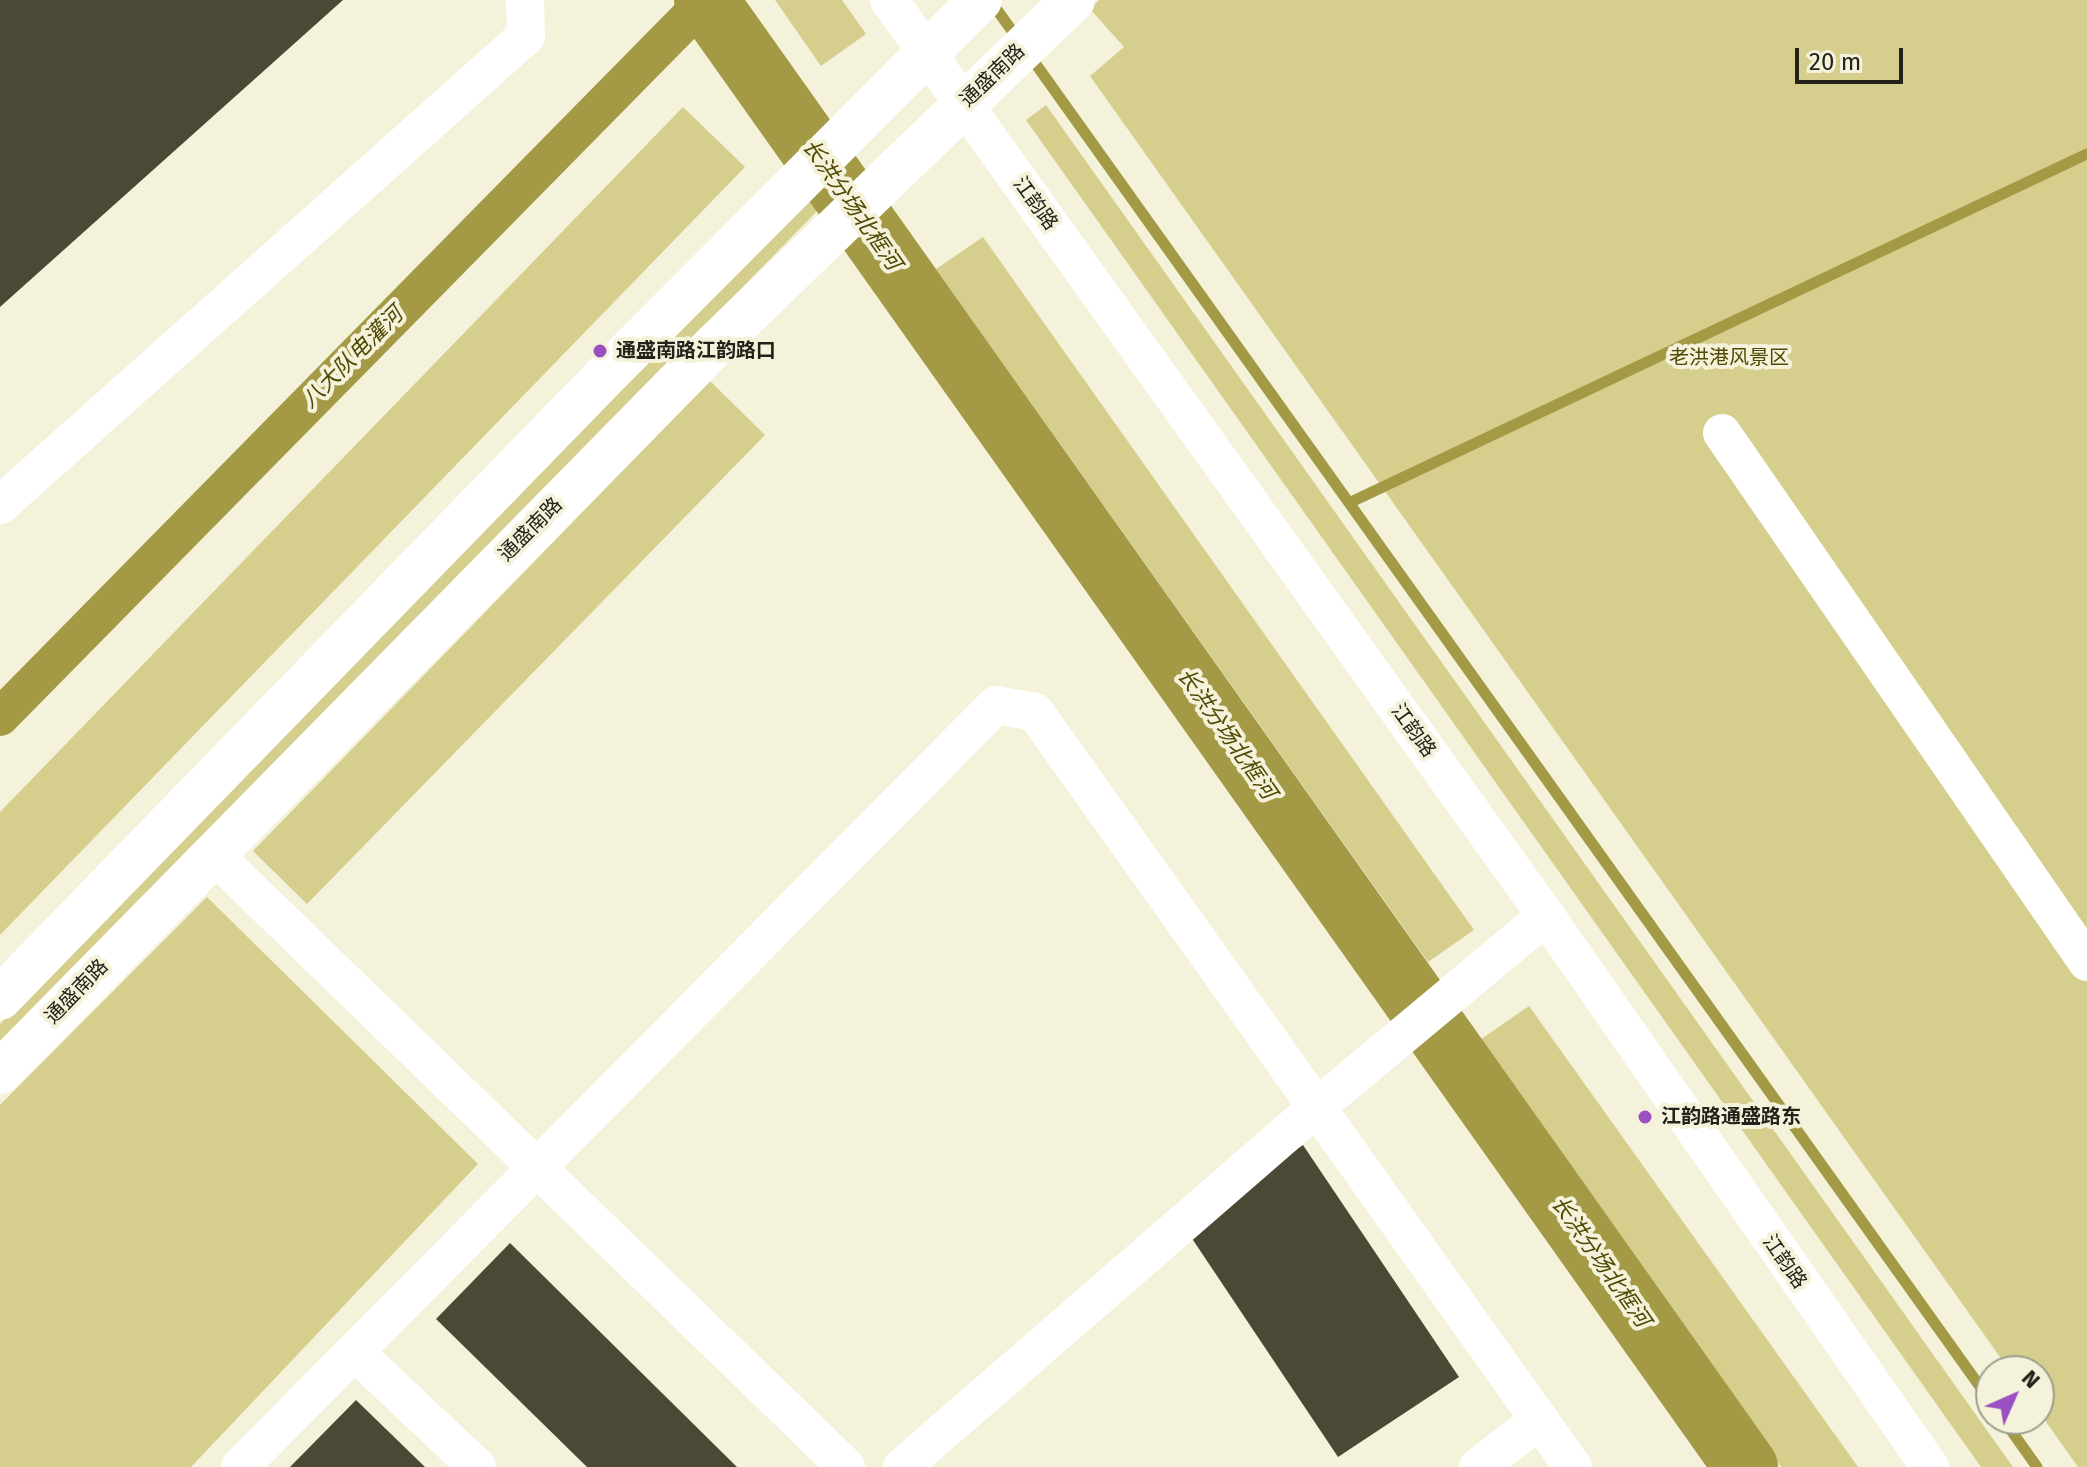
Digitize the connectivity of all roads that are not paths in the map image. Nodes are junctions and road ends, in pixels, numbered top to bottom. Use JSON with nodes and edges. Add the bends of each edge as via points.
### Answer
{"nodes":[{"id":1,"x":525,"y":0,"type":"edge"},
{"id":2,"x":889,"y":0,"type":"edge"},
{"id":3,"x":975,"y":5,"type":"edge"},
{"id":4,"x":1063,"y":10,"type":"edge"},
{"id":5,"x":927,"y":52,"type":"junction"},
{"id":6,"x":966,"y":103,"type":"junction"},
{"id":7,"x":1722,"y":433,"type":"dead end"},
{"id":8,"x":0,"y":505,"type":"edge"},
{"id":9,"x":212,"y":853,"type":"junction"},
{"id":10,"x":1546,"y":916,"type":"junction"},
{"id":11,"x":2087,"y":962,"type":"edge"},
{"id":12,"x":0,"y":998,"type":"edge"},
{"id":13,"x":0,"y":1072,"type":"edge"},
{"id":14,"x":1317,"y":1107,"type":"junction"},
{"id":15,"x":537,"y":1168,"type":"junction"},
{"id":16,"x":355,"y":1352,"type":"junction"},
{"id":17,"x":1540,"y":1420,"type":"junction"},
{"id":18,"x":240,"y":1467,"type":"edge"},
{"id":19,"x":477,"y":1467,"type":"edge"},
{"id":20,"x":846,"y":1467,"type":"edge"},
{"id":21,"x":902,"y":1467,"type":"edge"},
{"id":22,"x":1478,"y":1467,"type":"edge"},
{"id":23,"x":1573,"y":1467,"type":"edge"},
{"id":24,"x":1930,"y":1467,"type":"edge"}],
"edges":[{"from":1,"to":8,"type":"street","via":[[526,36]]},
{"from":2,"to":5,"type":"street","name":"江韵路"},
{"from":3,"to":5,"type":"main road"},
{"from":4,"to":6,"type":"main road","name":"通盛南路"},
{"from":5,"to":6,"type":"street","name":"江韵路"},
{"from":5,"to":12,"type":"main road"},
{"from":6,"to":9,"type":"main road","name":"通盛南路"},
{"from":6,"to":10,"type":"street","name":"江韵路"},
{"from":7,"to":11,"type":"street"},
{"from":9,"to":13,"type":"main road","name":"通盛南路"},
{"from":9,"to":15,"type":"street"},
{"from":10,"to":14,"type":"street"},
{"from":10,"to":24,"type":"street","name":"江韵路"},
{"from":14,"to":15,"type":"street","via":[[1035,712],[996,705]]},
{"from":14,"to":17,"type":"street"},
{"from":14,"to":21,"type":"street"},
{"from":15,"to":16,"type":"street"},
{"from":15,"to":20,"type":"street"},
{"from":16,"to":18,"type":"street"},
{"from":16,"to":19,"type":"street"},
{"from":17,"to":22,"type":"street"},
{"from":17,"to":23,"type":"street"}]}
